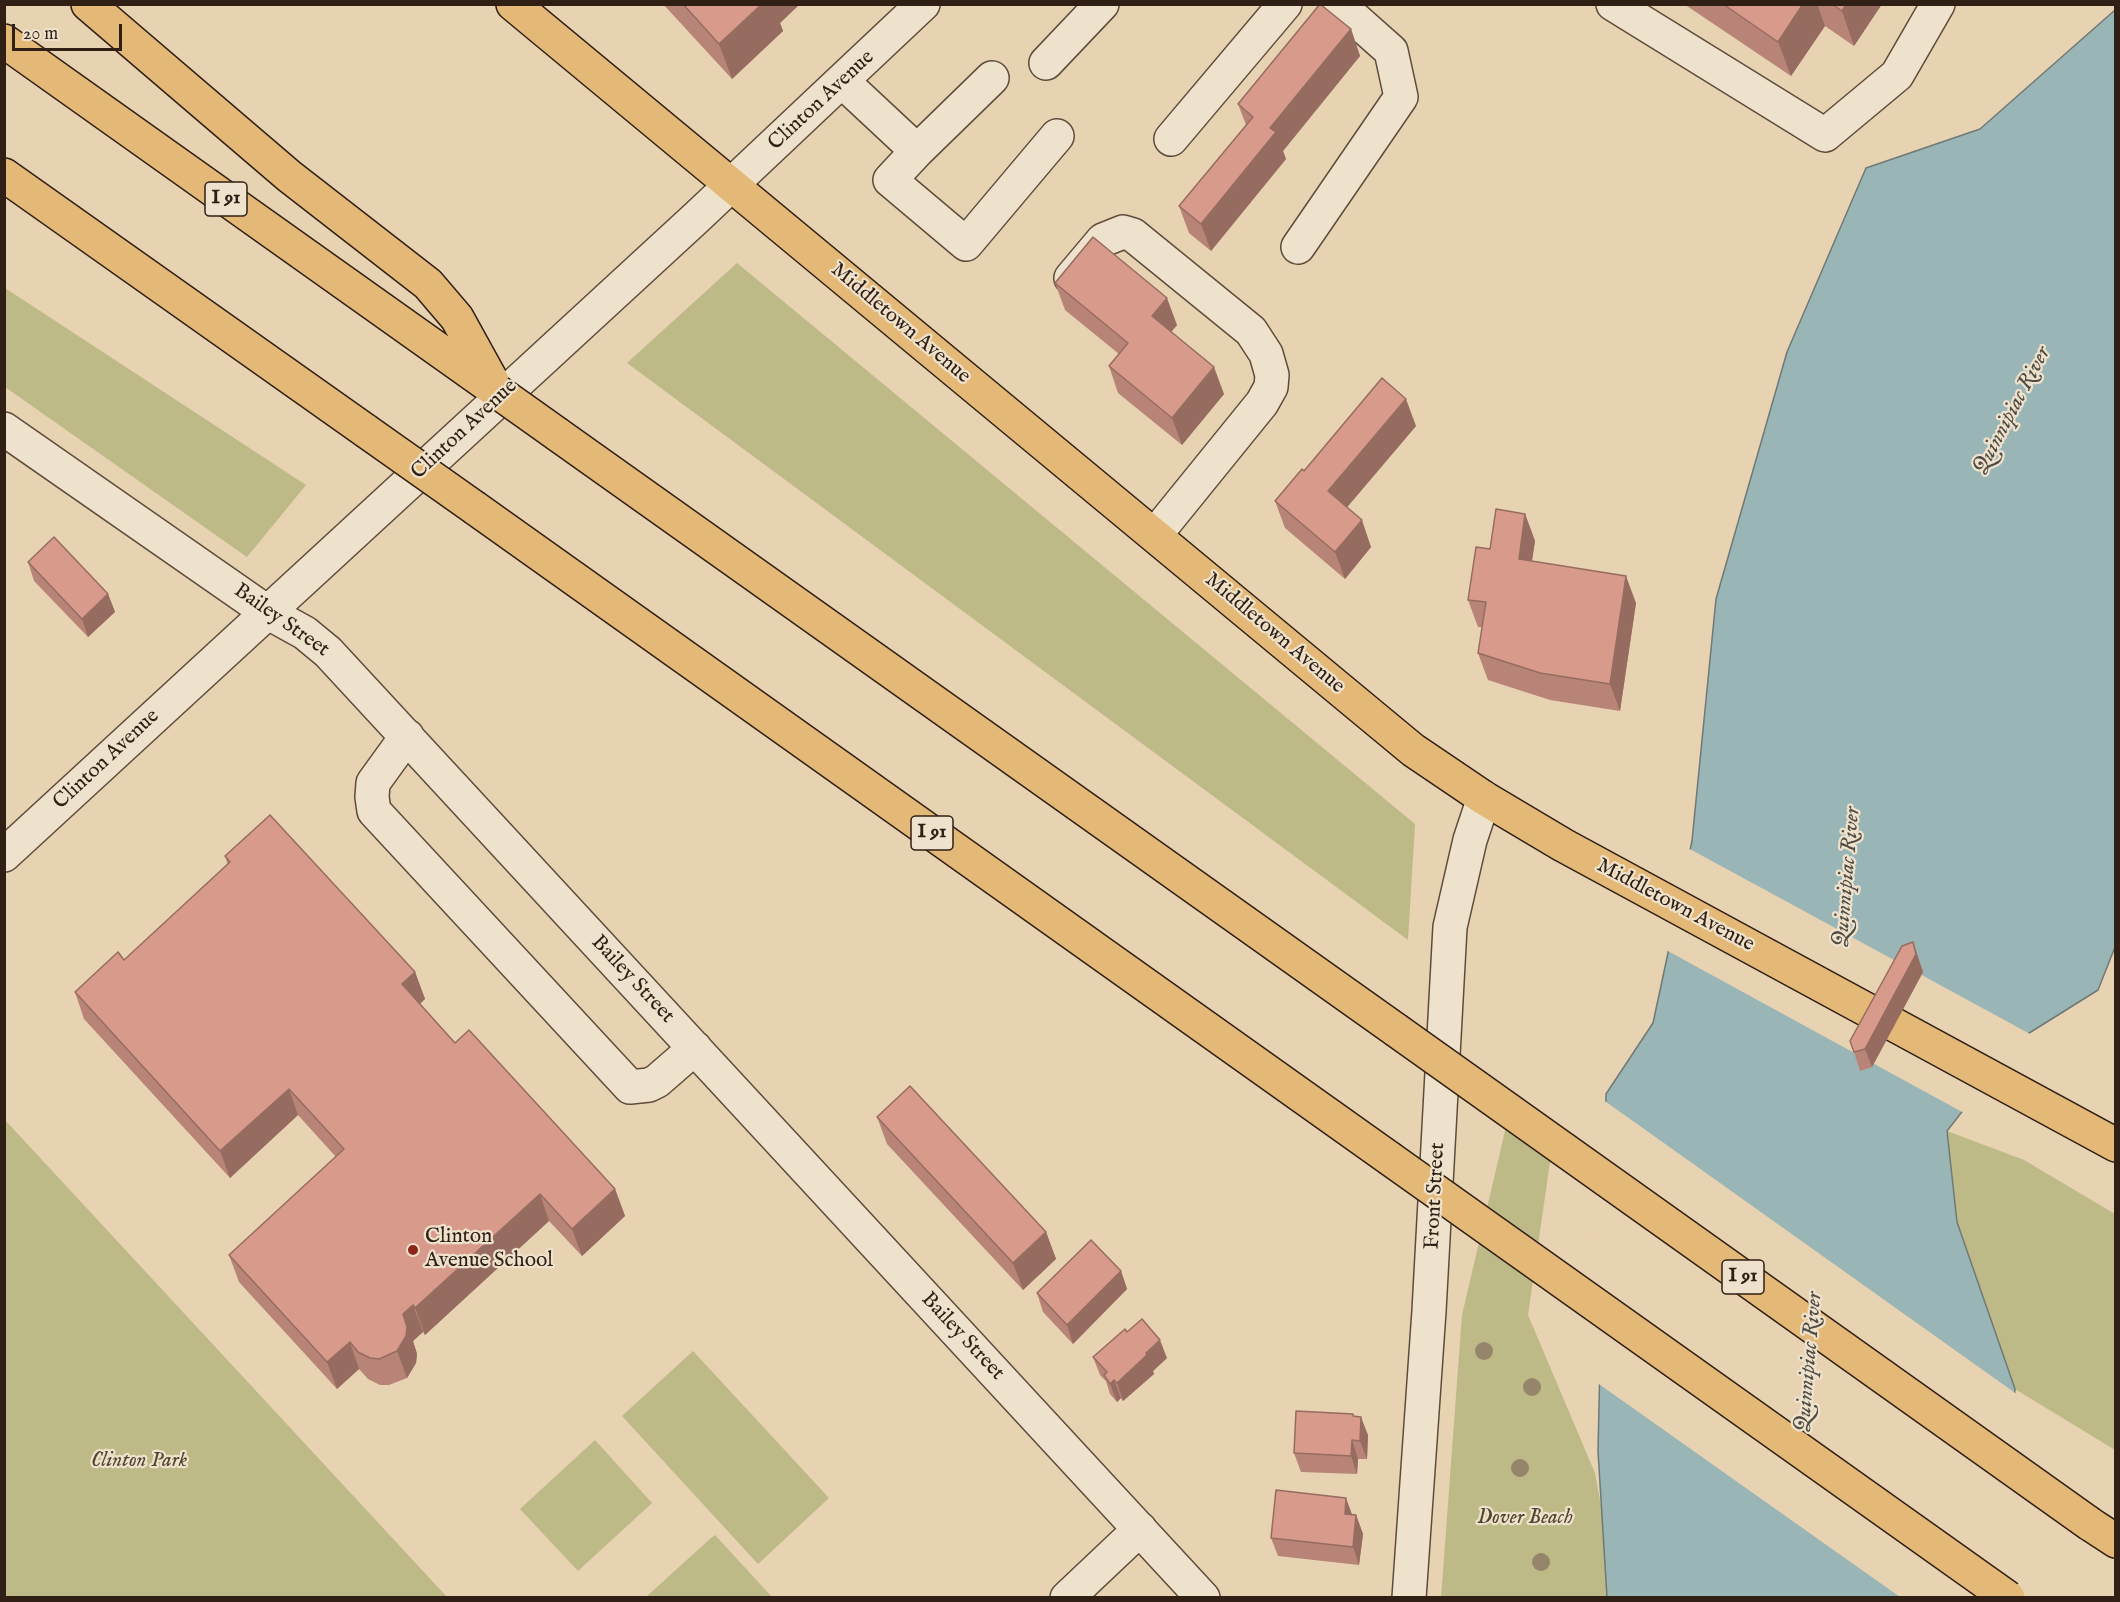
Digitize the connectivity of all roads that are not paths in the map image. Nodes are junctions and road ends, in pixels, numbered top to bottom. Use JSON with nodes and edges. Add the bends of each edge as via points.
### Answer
{"nodes":[{"id":1,"x":88,"y":4,"type":"edge"},
{"id":2,"x":513,"y":4,"type":"edge"},
{"id":3,"x":923,"y":4,"type":"edge"},
{"id":4,"x":1102,"y":4,"type":"edge"},
{"id":5,"x":1286,"y":4,"type":"edge"},
{"id":6,"x":1338,"y":4,"type":"edge"},
{"id":7,"x":1612,"y":4,"type":"edge"},
{"id":8,"x":1938,"y":4,"type":"edge"},
{"id":9,"x":4,"y":41,"type":"edge"},
{"id":10,"x":1046,"y":63,"type":"dead end"},
{"id":11,"x":992,"y":78,"type":"dead end"},
{"id":12,"x":842,"y":81,"type":"junction"},
{"id":13,"x":1057,"y":136,"type":"dead end"},
{"id":14,"x":1171,"y":139,"type":"dead end"},
{"id":15,"x":917,"y":151,"type":"junction"},
{"id":16,"x":4,"y":175,"type":"edge"},
{"id":17,"x":732,"y":185,"type":"junction"},
{"id":18,"x":1298,"y":247,"type":"dead end"},
{"id":19,"x":1067,"y":283,"type":"edge"},
{"id":20,"x":458,"y":347,"type":"junction"},
{"id":21,"x":4,"y":429,"type":"edge"},
{"id":22,"x":1155,"y":535,"type":"junction"},
{"id":23,"x":267,"y":612,"type":"junction"},
{"id":24,"x":407,"y":736,"type":"junction"},
{"id":25,"x":1484,"y":798,"type":"junction"},
{"id":26,"x":4,"y":855,"type":"edge"},
{"id":27,"x":695,"y":1048,"type":"junction"},
{"id":28,"x":2108,"y":1141,"type":"edge"},
{"id":29,"x":1140,"y":1529,"type":"junction"},
{"id":30,"x":2103,"y":1532,"type":"edge"},
{"id":31,"x":1067,"y":1598,"type":"edge"},
{"id":32,"x":1203,"y":1598,"type":"edge"},
{"id":33,"x":1409,"y":1598,"type":"edge"},
{"id":34,"x":2008,"y":1598,"type":"edge"}],
"edges":[{"from":1,"to":20,"type":"main road","via":[[289,176],[428,284],[444,300]]},
{"from":2,"to":17,"type":"main road","name":"Middletown Avenue"},
{"from":3,"to":12,"type":"street","name":"Clinton Avenue"},
{"from":4,"to":10,"type":"street"},
{"from":5,"to":14,"type":"street"},
{"from":6,"to":18,"type":"street","via":[[1391,51],[1401,97]]},
{"from":7,"to":8,"type":"street","via":[[1825,135],[1897,75]]},
{"from":9,"to":20,"type":"main road","number":"I 91"},
{"from":11,"to":15,"type":"street"},
{"from":12,"to":15,"type":"street"},
{"from":12,"to":17,"type":"street","name":"Clinton Avenue"},
{"from":13,"to":15,"type":"street","via":[[966,244],[890,180]]},
{"from":16,"to":34,"type":"main road","number":"I 91","bridge":true},
{"from":17,"to":22,"type":"main road","name":"Middletown Avenue"},
{"from":17,"to":23,"type":"street","name":"Clinton Avenue"},
{"from":19,"to":22,"type":"street","via":[[1103,240],[1123,232],[1133,235],[1251,331],[1266,354],[1272,375],[1262,403]]},
{"from":20,"to":30,"type":"main road","number":"I 91","bridge":true,"via":[[498,392]]},
{"from":21,"to":23,"type":"street","name":"Bailey Street"},
{"from":22,"to":25,"type":"main road","name":"Middletown Avenue","via":[[1413,750]]},
{"from":23,"to":24,"type":"street","name":"Bailey Street","via":[[305,633],[328,652]]},
{"from":23,"to":26,"type":"street","name":"Clinton Avenue"},
{"from":24,"to":27,"type":"street","name":"Bailey Street"},
{"from":24,"to":27,"type":"street","via":[[373,783],[374,811],[630,1087],[657,1081]]},
{"from":25,"to":28,"type":"main road","name":"Middletown Avenue","via":[[1563,845]]},
{"from":25,"to":33,"type":"street","name":"Front Street","via":[[1450,927]]},
{"from":27,"to":29,"type":"street","name":"Bailey Street"},
{"from":29,"to":31,"type":"street"},
{"from":29,"to":32,"type":"street","name":"Bailey Street"}]}
